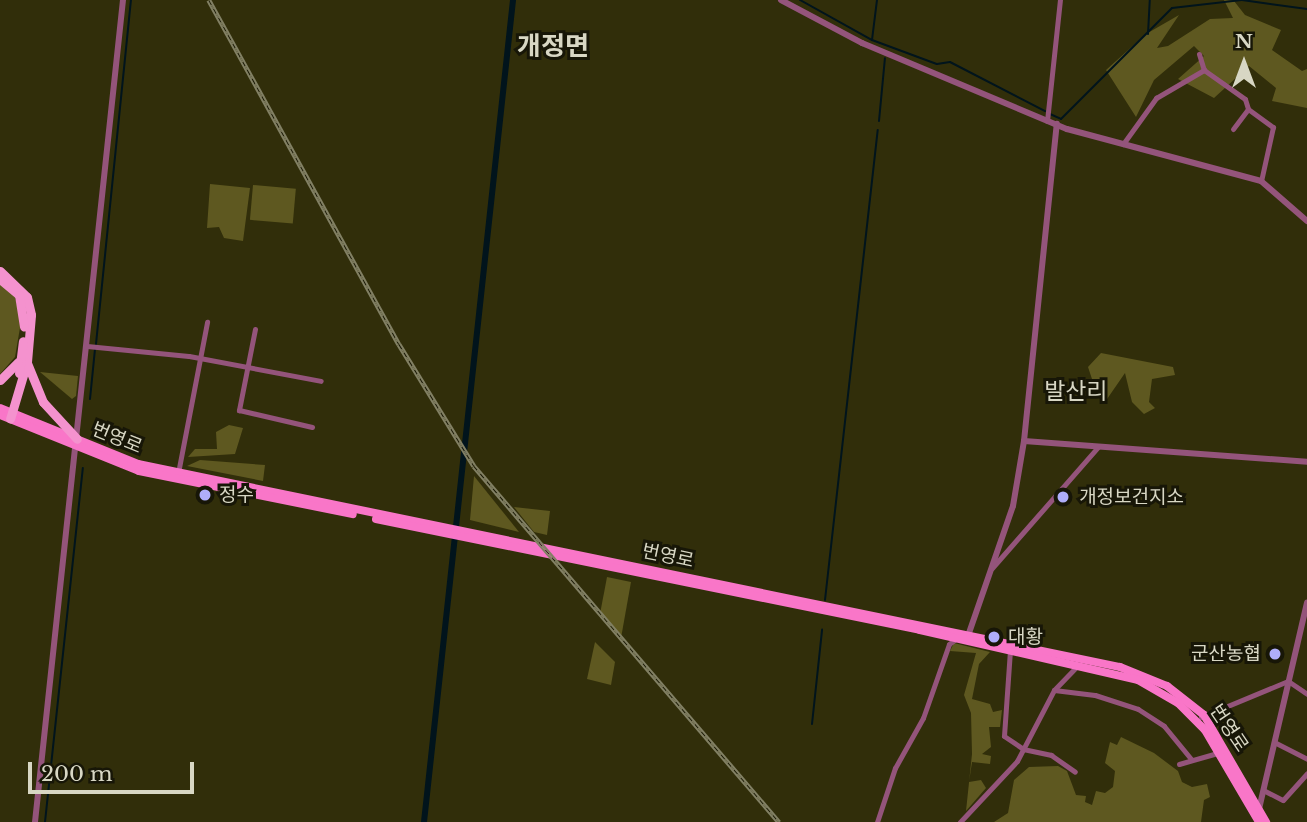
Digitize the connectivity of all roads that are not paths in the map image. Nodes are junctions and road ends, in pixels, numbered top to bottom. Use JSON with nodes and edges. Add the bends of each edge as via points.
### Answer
{"nodes":[{"id":1,"x":123,"y":0,"type":"edge"},
{"id":2,"x":782,"y":0,"type":"edge"},
{"id":3,"x":1060,"y":0,"type":"edge"},
{"id":4,"x":1199,"y":54,"type":"dead end"},
{"id":5,"x":1204,"y":70,"type":"junction"},
{"id":6,"x":1248,"y":109,"type":"junction"},
{"id":7,"x":1047,"y":116,"type":"junction"},
{"id":8,"x":1057,"y":124,"type":"junction"},
{"id":9,"x":1233,"y":130,"type":"dead end"},
{"id":10,"x":1123,"y":144,"type":"junction"},
{"id":11,"x":1261,"y":181,"type":"junction"},
{"id":12,"x":1307,"y":221,"type":"edge"},
{"id":13,"x":0,"y":271,"type":"edge"},
{"id":14,"x":0,"y":279,"type":"edge"},
{"id":15,"x":207,"y":322,"type":"dead end"},
{"id":16,"x":255,"y":329,"type":"dead end"},
{"id":17,"x":89,"y":346,"type":"junction"},
{"id":18,"x":200,"y":358,"type":"junction"},
{"id":19,"x":24,"y":360,"type":"junction"},
{"id":20,"x":247,"y":368,"type":"junction"},
{"id":21,"x":0,"y":380,"type":"edge"},
{"id":22,"x":321,"y":381,"type":"dead end"},
{"id":23,"x":0,"y":408,"type":"edge"},
{"id":24,"x":0,"y":415,"type":"edge"},
{"id":25,"x":11,"y":416,"type":"junction"},
{"id":26,"x":312,"y":428,"type":"dead end"},
{"id":27,"x":1024,"y":441,"type":"junction"},
{"id":28,"x":76,"y":443,"type":"junction"},
{"id":29,"x":1098,"y":447,"type":"junction"},
{"id":30,"x":1307,"y":462,"type":"edge"},
{"id":31,"x":178,"y":473,"type":"junction"},
{"id":32,"x":446,"y":530,"type":"junction"},
{"id":33,"x":461,"y":533,"type":"junction"},
{"id":34,"x":992,"y":569,"type":"junction"},
{"id":35,"x":1307,"y":603,"type":"edge"},
{"id":36,"x":969,"y":633,"type":"junction"},
{"id":37,"x":957,"y":638,"type":"junction"},
{"id":38,"x":1010,"y":650,"type":"junction"},
{"id":39,"x":1078,"y":665,"type":"junction"},
{"id":40,"x":1288,"y":681,"type":"junction"},
{"id":41,"x":1054,"y":690,"type":"junction"},
{"id":42,"x":1307,"y":694,"type":"edge"},
{"id":43,"x":1205,"y":715,"type":"junction"},
{"id":44,"x":1196,"y":721,"type":"junction"},
{"id":45,"x":1274,"y":742,"type":"junction"},
{"id":46,"x":1023,"y":749,"type":"junction"},
{"id":47,"x":1217,"y":752,"type":"junction"},
{"id":48,"x":1191,"y":759,"type":"junction"},
{"id":49,"x":1307,"y":759,"type":"edge"},
{"id":50,"x":1179,"y":764,"type":"dead end"},
{"id":51,"x":1075,"y":772,"type":"dead end"},
{"id":52,"x":1307,"y":773,"type":"edge"},
{"id":53,"x":1264,"y":790,"type":"junction"},
{"id":54,"x":1259,"y":809,"type":"junction"},
{"id":55,"x":35,"y":822,"type":"edge"},
{"id":56,"x":877,"y":822,"type":"edge"},
{"id":57,"x":960,"y":822,"type":"edge"},
{"id":58,"x":1259,"y":822,"type":"edge"},
{"id":59,"x":1266,"y":822,"type":"edge"}],
"edges":[{"from":1,"to":17,"type":"street"},
{"from":2,"to":7,"type":"street","via":[[862,43]]},
{"from":3,"to":7,"type":"street"},
{"from":4,"to":5,"type":"street"},
{"from":5,"to":6,"type":"street","via":[[1245,99]]},
{"from":5,"to":10,"type":"street","via":[[1156,97]]},
{"from":6,"to":9,"type":"street"},
{"from":6,"to":11,"type":"street","via":[[1273,127]]},
{"from":7,"to":8,"type":"street"},
{"from":8,"to":10,"type":"street"},
{"from":8,"to":27,"type":"street"},
{"from":10,"to":11,"type":"street"},
{"from":11,"to":12,"type":"street"},
{"from":13,"to":19,"type":"highway","via":[[27,297],[31,315]]},
{"from":14,"to":19,"type":"highway","via":[[19,295],[24,309]]},
{"from":15,"to":18,"type":"street"},
{"from":16,"to":20,"type":"street"},
{"from":17,"to":18,"type":"street"},
{"from":17,"to":28,"type":"street"},
{"from":18,"to":20,"type":"street"},
{"from":18,"to":31,"type":"street"},
{"from":19,"to":21,"type":"highway"},
{"from":19,"to":25,"type":"highway"},
{"from":19,"to":28,"type":"highway","via":[[43,402]]},
{"from":20,"to":22,"type":"street"},
{"from":20,"to":26,"type":"street","via":[[239,410]]},
{"from":23,"to":25,"type":"main road","name":"번영로"},
{"from":24,"to":25,"type":"main road","name":"번영로"},
{"from":25,"to":28,"type":"main road","name":"번영로"},
{"from":27,"to":29,"type":"street"},
{"from":27,"to":34,"type":"street","via":[[1013,506]]},
{"from":28,"to":31,"type":"main road","name":"번영로"},
{"from":28,"to":32,"type":"main road","name":"번영로","via":[[175,480]]},
{"from":28,"to":55,"type":"street"},
{"from":29,"to":30,"type":"street"},
{"from":29,"to":34,"type":"street"},
{"from":31,"to":32,"type":"main road","name":"번영로"},
{"from":32,"to":33,"type":"main road","name":"번영로"},
{"from":33,"to":36,"type":"main road","name":"번영로"},
{"from":33,"to":37,"type":"main road","name":"번영로"},
{"from":34,"to":36,"type":"street"},
{"from":35,"to":40,"type":"street"},
{"from":36,"to":37,"type":"street"},
{"from":36,"to":43,"type":"main road","name":"번영로","via":[[1147,676]]},
{"from":37,"to":38,"type":"main road","name":"번영로"},
{"from":37,"to":56,"type":"street","via":[[949,644],[923,718],[895,768]]},
{"from":38,"to":39,"type":"main road","name":"번영로"},
{"from":38,"to":46,"type":"street","via":[[1003,736]]},
{"from":39,"to":41,"type":"street"},
{"from":39,"to":44,"type":"main road","name":"번영로","via":[[1138,680],[1178,703]]},
{"from":40,"to":42,"type":"street"},
{"from":40,"to":43,"type":"street"},
{"from":40,"to":45,"type":"street"},
{"from":41,"to":46,"type":"street"},
{"from":41,"to":48,"type":"street","via":[[1095,695],[1138,709],[1164,726]]},
{"from":43,"to":44,"type":"street"},
{"from":43,"to":54,"type":"main road","name":"번영로"},
{"from":44,"to":47,"type":"main road","name":"번영로"},
{"from":45,"to":49,"type":"street"},
{"from":45,"to":53,"type":"street"},
{"from":46,"to":51,"type":"street","via":[[1051,755]]},
{"from":46,"to":57,"type":"street"},
{"from":47,"to":48,"type":"street"},
{"from":47,"to":58,"type":"main road","name":"번영로"},
{"from":48,"to":50,"type":"street"},
{"from":52,"to":53,"type":"street","via":[[1283,800]]},
{"from":53,"to":54,"type":"street"},
{"from":54,"to":59,"type":"main road","name":"번영로"}]}
